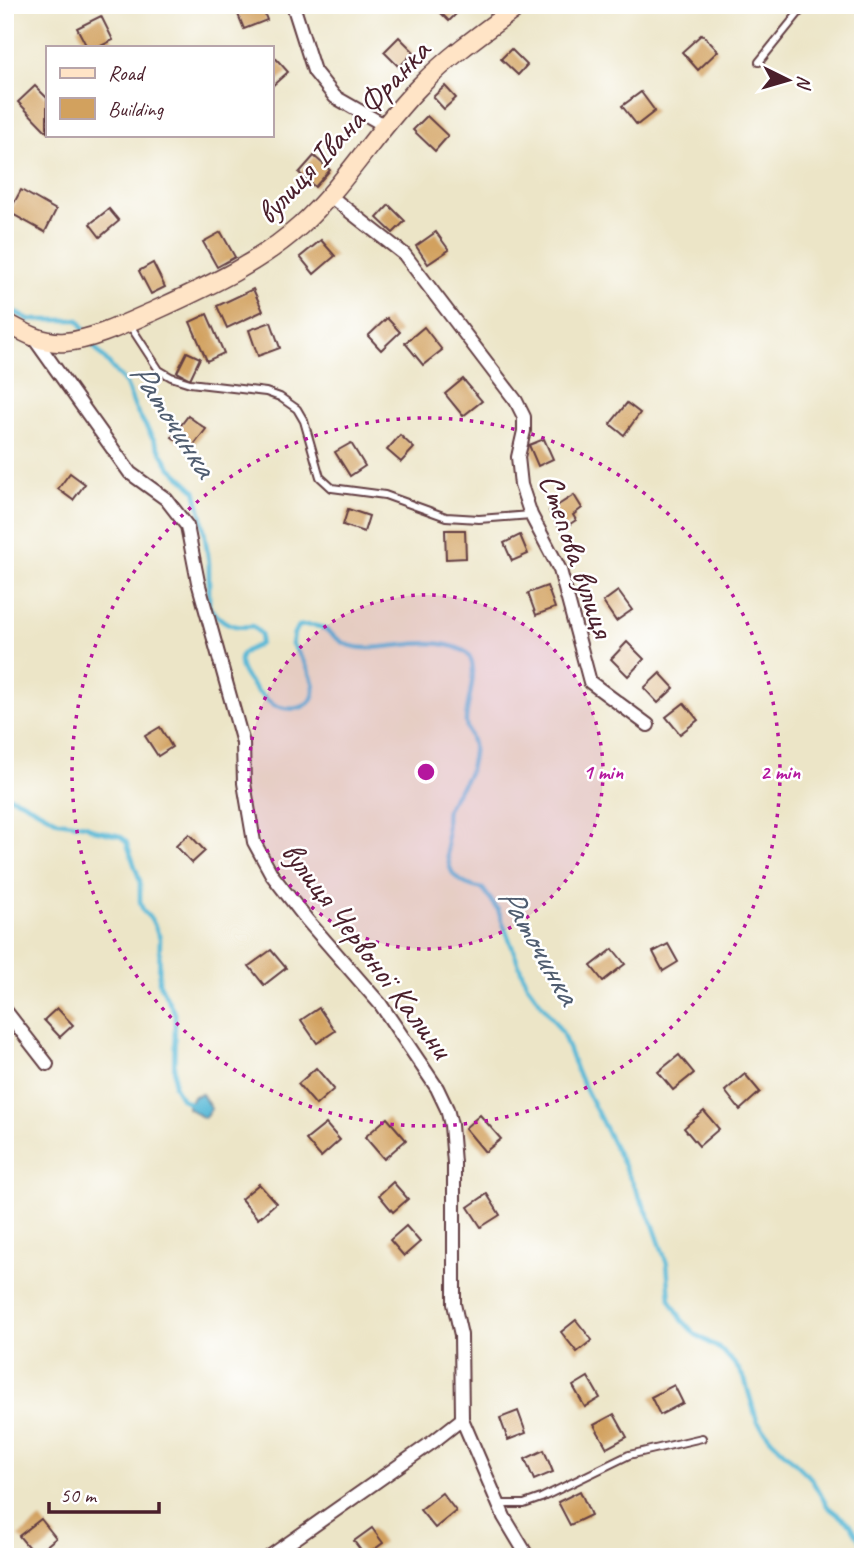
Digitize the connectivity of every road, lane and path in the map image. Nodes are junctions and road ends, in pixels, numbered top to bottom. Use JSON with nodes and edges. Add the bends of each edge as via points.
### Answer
{"nodes":[{"id":1,"x":293,"y":5,"type":"edge"},
{"id":2,"x":520,"y":5,"type":"edge"},
{"id":3,"x":805,"y":5,"type":"edge"},
{"id":4,"x":759,"y":62,"type":"dead end"},
{"id":5,"x":384,"y":125,"type":"junction"},
{"id":6,"x":330,"y":196,"type":"junction"},
{"id":7,"x":5,"y":322,"type":"edge"},
{"id":8,"x":128,"y":323,"type":"junction"},
{"id":9,"x":33,"y":337,"type":"junction"},
{"id":10,"x":531,"y":515,"type":"junction"},
{"id":11,"x":648,"y":725,"type":"dead end"},
{"id":12,"x":5,"y":1010,"type":"edge"},
{"id":13,"x":47,"y":1064,"type":"dead end"},
{"id":14,"x":462,"y":1419,"type":"junction"},
{"id":15,"x":702,"y":1438,"type":"dead end"},
{"id":16,"x":498,"y":1504,"type":"junction"},
{"id":17,"x":269,"y":1557,"type":"edge"},
{"id":18,"x":528,"y":1557,"type":"edge"}],
"edges":[{"from":1,"to":5,"type":"street","via":[[314,71],[335,97]]},
{"from":2,"to":5,"type":"main road","name":"вулиця Івана Франка","via":[[423,82]]},
{"from":3,"to":4,"type":"lane"},
{"from":5,"to":6,"type":"main road","name":"вулиця Івана Франка"},
{"from":6,"to":8,"type":"main road","name":"вулиця Івана Франка","via":[[266,253],[221,280]]},
{"from":6,"to":10,"type":"street","name":"Степова вулиця","via":[[404,254],[516,401],[524,417],[518,457],[521,485]]},
{"from":7,"to":9,"type":"main road","name":"вулиця Івана Франка"},
{"from":8,"to":9,"type":"main road","name":"вулиця Івана Франка","via":[[80,339],[57,342]]},
{"from":8,"to":10,"type":"lane","via":[[159,370],[171,377],[266,392],[297,409],[320,477],[332,488],[385,495],[446,517]]},
{"from":9,"to":14,"type":"street","name":"вулиця Червоної Калини","via":[[131,473],[166,499],[187,526],[243,743],[254,842],[300,911],[381,1005],[447,1110],[454,1163],[454,1304],[461,1335]]},
{"from":10,"to":11,"type":"street","name":"Степова вулиця","via":[[560,570],[590,682]]},
{"from":12,"to":13,"type":"street"},
{"from":14,"to":16,"type":"street","name":"вулиця Червоної Калини"},
{"from":14,"to":17,"type":"street"},
{"from":15,"to":16,"type":"lane","via":[[629,1455],[524,1504]]},
{"from":16,"to":18,"type":"street","name":"вулиця Червоної Калини"}]}
